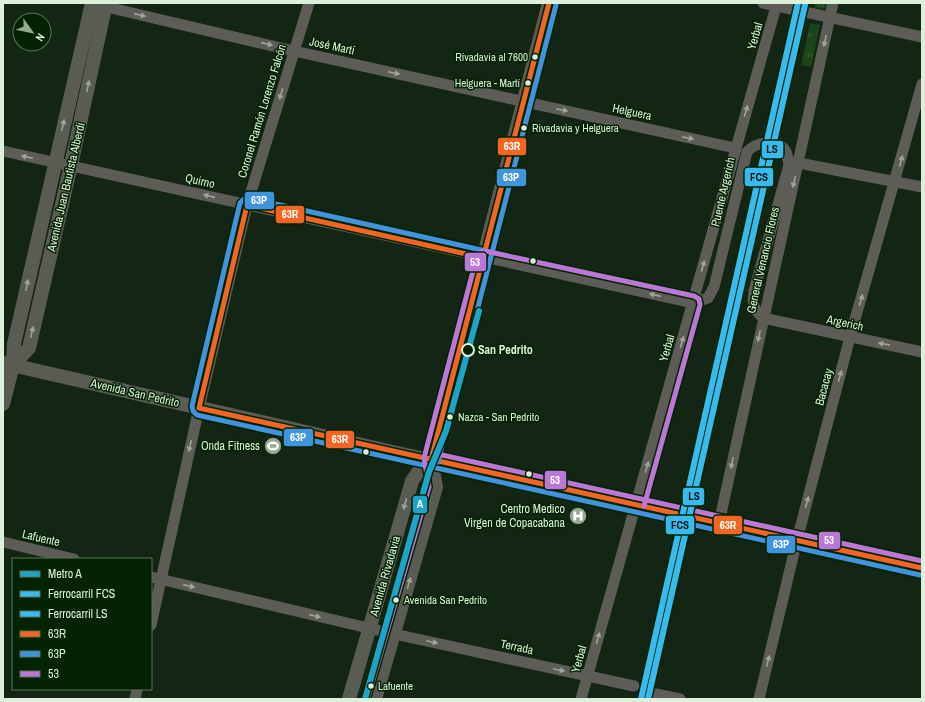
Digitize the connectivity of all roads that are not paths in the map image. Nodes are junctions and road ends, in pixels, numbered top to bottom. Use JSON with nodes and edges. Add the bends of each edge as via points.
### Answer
{"nodes":[{"id":1,"x":309,"y":3,"type":"edge"},
{"id":2,"x":548,"y":3,"type":"edge"},
{"id":3,"x":763,"y":3,"type":"edge"},
{"id":4,"x":833,"y":3,"type":"edge"},
{"id":5,"x":97,"y":4,"type":"edge"},
{"id":6,"x":777,"y":5,"type":"edge"},
{"id":7,"x":830,"y":16,"type":"junction"},
{"id":8,"x":922,"y":37,"type":"edge"},
{"id":9,"x":294,"y":51,"type":"junction"},
{"id":10,"x":922,"y":84,"type":"edge"},
{"id":11,"x":524,"y":101,"type":"junction"},
{"id":12,"x":735,"y":148,"type":"junction"},
{"id":13,"x":3,"y":151,"type":"edge"},
{"id":14,"x":799,"y":162,"type":"junction"},
{"id":15,"x":54,"y":163,"type":"junction"},
{"id":16,"x":71,"y":166,"type":"junction"},
{"id":17,"x":895,"y":181,"type":"junction"},
{"id":18,"x":922,"y":187,"type":"edge"},
{"id":19,"x":247,"y":205,"type":"junction"},
{"id":20,"x":484,"y":258,"type":"junction"},
{"id":21,"x":693,"y":303,"type":"junction"},
{"id":22,"x":763,"y":318,"type":"junction"},
{"id":23,"x":850,"y":337,"type":"junction"},
{"id":24,"x":922,"y":352,"type":"edge"},
{"id":25,"x":8,"y":364,"type":"edge"},
{"id":26,"x":3,"y":404,"type":"edge"},
{"id":27,"x":199,"y":408,"type":"junction"},
{"id":28,"x":431,"y":460,"type":"junction"},
{"id":29,"x":636,"y":504,"type":"junction"},
{"id":30,"x":718,"y":523,"type":"junction"},
{"id":31,"x":797,"y":540,"type":"junction"},
{"id":32,"x":3,"y":542,"type":"edge"},
{"id":33,"x":70,"y":558,"type":"edge"},
{"id":34,"x":922,"y":568,"type":"edge"},
{"id":35,"x":156,"y":578,"type":"edge"},
{"id":36,"x":152,"y":616,"type":"edge"},
{"id":37,"x":369,"y":629,"type":"junction"},
{"id":38,"x":394,"y":634,"type":"junction"},
{"id":39,"x":587,"y":676,"type":"junction"},
{"id":40,"x":634,"y":686,"type":"dead end"},
{"id":41,"x":656,"y":694,"type":"dead end"},
{"id":42,"x":349,"y":699,"type":"edge"},
{"id":43,"x":376,"y":699,"type":"edge"},
{"id":44,"x":581,"y":699,"type":"edge"},
{"id":45,"x":680,"y":699,"type":"edge"},
{"id":46,"x":759,"y":699,"type":"edge"}],
"edges":[{"from":1,"to":9,"type":"street","name":"Coronel Ramón Lorenzo Falcón"},
{"from":2,"to":11,"type":"main road","name":"Avenida Rivadavia"},
{"from":3,"to":6,"type":"street"},
{"from":4,"to":7,"type":"street","name":"General Venancio Flores"},
{"from":5,"to":9,"type":"street","name":"José Martí","one_way":true},
{"from":15,"to":5,"type":"main road","name":"Avenida Juan Bautista Alberdi","one_way":true},
{"from":16,"to":5,"type":"main road","name":"Avenida Juan Bautista Alberdi","one_way":true},
{"from":6,"to":7,"type":"street"},
{"from":12,"to":6,"type":"street","name":"Yerbal","one_way":true},
{"from":7,"to":8,"type":"street"},
{"from":7,"to":14,"type":"street","name":"General Venancio Flores","one_way":true},
{"from":9,"to":11,"type":"street","name":"José Martí","one_way":true},
{"from":9,"to":19,"type":"street","name":"Coronel Ramón Lorenzo Falcón","one_way":true},
{"from":17,"to":10,"type":"street","name":"Bacacay","one_way":true},
{"from":11,"to":12,"type":"street","name":"Helguera","one_way":true},
{"from":11,"to":20,"type":"main road","name":"Avenida Rivadavia"},
{"from":21,"to":12,"type":"street","name":"Yerbal","one_way":true},
{"from":15,"to":13,"type":"street","name":"Quirno","one_way":true},
{"from":14,"to":17,"type":"street"},
{"from":14,"to":22,"type":"street","name":"General Venancio Flores","one_way":true},
{"from":15,"to":16,"type":"street","name":"Quirno"},
{"from":25,"to":15,"type":"main road","name":"Avenida Juan Bautista Alberdi","one_way":true},
{"from":19,"to":16,"type":"street","name":"Quirno","one_way":true},
{"from":25,"to":16,"type":"main road","name":"Avenida Juan Bautista Alberdi","one_way":true,"via":[[29,348]]},
{"from":17,"to":18,"type":"street"},
{"from":23,"to":17,"type":"street","name":"Bacacay","one_way":true},
{"from":19,"to":20,"type":"street","name":"Quirno"},
{"from":19,"to":27,"type":"street","name":"Coronel Ramón Lorenzo Falcón"},
{"from":21,"to":20,"type":"street","one_way":true},
{"from":20,"to":28,"type":"main road","name":"Avenida Rivadavia"},
{"from":21,"to":22,"type":"street","name":"Puente Argerich","via":[[708,298],[714,287],[744,158],[751,146],[772,142],[786,151],[789,165],[753,299],[755,311]]},
{"from":29,"to":21,"type":"street","name":"Yerbal","one_way":true},
{"from":22,"to":23,"type":"street","name":"Argerich"},
{"from":22,"to":30,"type":"street","name":"General Venancio Flores","one_way":true},
{"from":24,"to":23,"type":"street","name":"Argerich","one_way":true},
{"from":31,"to":23,"type":"street","name":"Bacacay","one_way":true},
{"from":25,"to":26,"type":"main road","name":"Avenida Juan Bautista Alberdi"},
{"from":25,"to":27,"type":"main road","name":"Avenida San Pedrito"},
{"from":27,"to":28,"type":"main road","name":"Avenida San Pedrito"},
{"from":27,"to":35,"type":"street","name":"Coronel Ramón Lorenzo Falcón","one_way":true},
{"from":28,"to":29,"type":"main road","name":"Avenida San Pedrito"},
{"from":28,"to":37,"type":"main road","name":"Avenida Rivadavia","one_way":true,"via":[[412,481]]},
{"from":38,"to":28,"type":"main road","name":"Avenida Rivadavia","one_way":true,"via":[[436,487]]},
{"from":29,"to":30,"type":"main road","name":"Avenida San Pedrito"},
{"from":39,"to":29,"type":"street","name":"Yerbal","one_way":true},
{"from":30,"to":31,"type":"main road","name":"Avenida San Pedrito"},
{"from":31,"to":34,"type":"main road","name":"Avenida San Pedrito"},
{"from":46,"to":31,"type":"street","name":"Bacacay","one_way":true},
{"from":32,"to":33,"type":"street","name":"Lafuente"},
{"from":35,"to":36,"type":"street","name":"Coronel Ramón Lorenzo Falcón"},
{"from":35,"to":37,"type":"street","one_way":true},
{"from":37,"to":38,"type":"street","name":"Terrada"},
{"from":37,"to":42,"type":"main road","name":"Avenida Rivadavia"},
{"from":38,"to":39,"type":"street","name":"Terrada","one_way":true},
{"from":38,"to":43,"type":"main road","name":"Avenida Rivadavia"},
{"from":39,"to":40,"type":"street","name":"Terrada"},
{"from":39,"to":44,"type":"street","name":"Yerbal"},
{"from":41,"to":45,"type":"street"}]}
